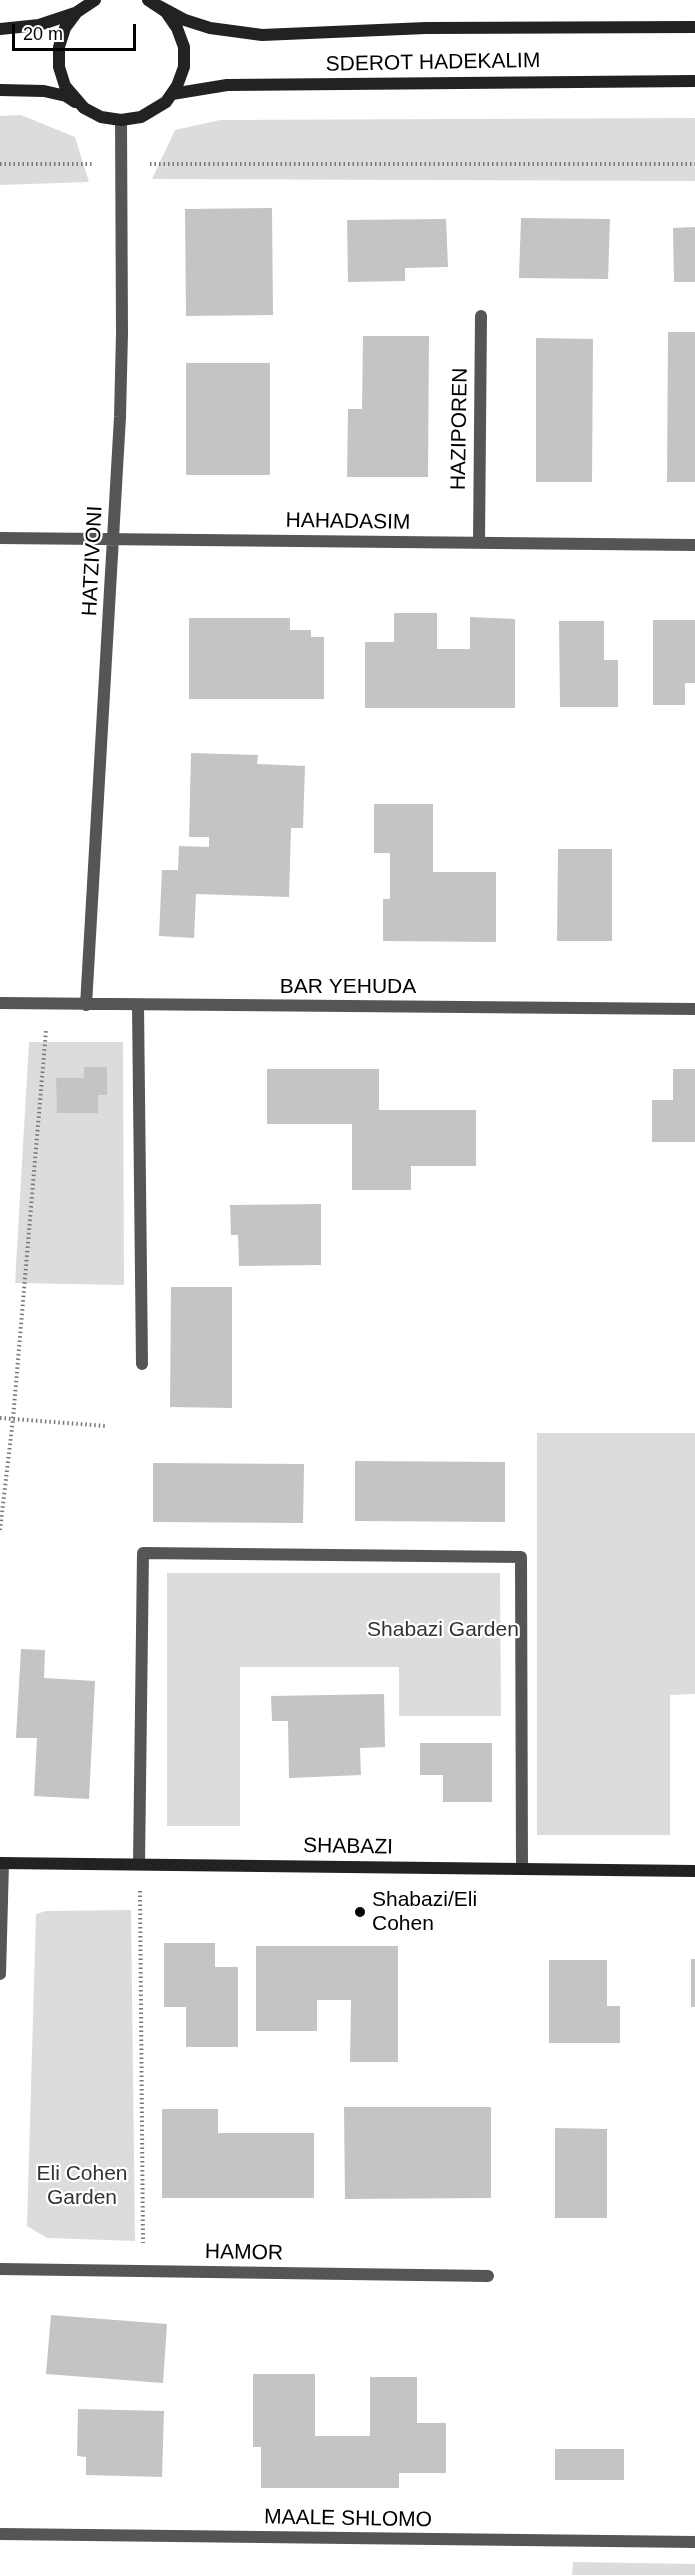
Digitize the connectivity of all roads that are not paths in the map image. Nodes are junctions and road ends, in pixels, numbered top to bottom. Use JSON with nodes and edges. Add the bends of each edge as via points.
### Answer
{"nodes":[{"id":1,"x":95,"y":0,"type":"edge"},
{"id":2,"x":153,"y":3,"type":"edge"},
{"id":3,"x":79,"y":11,"type":"junction"},
{"id":4,"x":695,"y":27,"type":"edge"},
{"id":5,"x":0,"y":29,"type":"edge"},
{"id":6,"x":695,"y":81,"type":"edge"},
{"id":7,"x":0,"y":90,"type":"edge"},
{"id":8,"x":172,"y":94,"type":"junction"},
{"id":9,"x":84,"y":108,"type":"junction"},
{"id":10,"x":121,"y":120,"type":"junction"},
{"id":11,"x":481,"y":316,"type":"dead end"},
{"id":12,"x":0,"y":538,"type":"edge"},
{"id":13,"x":114,"y":539,"type":"junction"},
{"id":14,"x":478,"y":543,"type":"junction"},
{"id":15,"x":695,"y":545,"type":"edge"},
{"id":16,"x":0,"y":1003,"type":"edge"},
{"id":17,"x":86,"y":1005,"type":"junction"},
{"id":18,"x":138,"y":1006,"type":"junction"},
{"id":19,"x":695,"y":1009,"type":"edge"},
{"id":20,"x":142,"y":1364,"type":"dead end"},
{"id":21,"x":1,"y":1863,"type":"edge"},
{"id":22,"x":140,"y":1863,"type":"junction"},
{"id":23,"x":522,"y":1869,"type":"junction"},
{"id":24,"x":695,"y":1871,"type":"edge"},
{"id":25,"x":0,"y":1974,"type":"edge"},
{"id":26,"x":0,"y":2269,"type":"edge"},
{"id":27,"x":488,"y":2276,"type":"dead end"},
{"id":28,"x":0,"y":2534,"type":"edge"},
{"id":29,"x":695,"y":2542,"type":"edge"}],
"edges":[{"from":1,"to":3,"type":"street","name":"SDEROT HADEKALIM"},
{"from":2,"to":4,"type":"street","name":"SDEROT HADEKALIM","via":[[210,28],[262,35],[417,28]]},
{"from":2,"to":8,"type":"street","name":"SDEROT HADEKALIM","via":[[166,12],[184,47],[184,67]]},
{"from":3,"to":5,"type":"street","name":"SDEROT HADEKALIM","via":[[39,25]]},
{"from":3,"to":9,"type":"street","name":"SDEROT HADEKALIM","via":[[65,28],[58,57],[65,86]]},
{"from":6,"to":8,"type":"street","name":"SDEROT HADEKALIM","via":[[239,85]]},
{"from":7,"to":9,"type":"street","name":"SDEROT HADEKALIM","via":[[44,91],[66,96]]},
{"from":8,"to":10,"type":"street","name":"SDEROT HADEKALIM","via":[[151,113]]},
{"from":9,"to":10,"type":"street","name":"SDEROT HADEKALIM","via":[[101,117]]},
{"from":10,"to":13,"type":"street","name":"HATZIVONI","via":[[122,343]]},
{"from":11,"to":14,"type":"street","name":"HAZIPOREN"},
{"from":12,"to":13,"type":"street","name":"HAHADASIM"},
{"from":13,"to":14,"type":"street","name":"HAHADASIM"},
{"from":13,"to":17,"type":"street","name":"HATZIVONI"},
{"from":14,"to":15,"type":"street","name":"HAHADASIM"},
{"from":16,"to":17,"type":"street","name":"BAR YEHUDA"},
{"from":17,"to":18,"type":"street","name":"BAR YEHUDA"},
{"from":18,"to":19,"type":"street","name":"BAR YEHUDA"},
{"from":18,"to":20,"type":"street"},
{"from":21,"to":22,"type":"street","name":"SHABAZI"},
{"from":21,"to":25,"type":"street"},
{"from":22,"to":23,"type":"street","name":"SHABAZI"},
{"from":22,"to":23,"type":"street","via":[[143,1553],[521,1557]]},
{"from":23,"to":24,"type":"street","name":"SHABAZI"},
{"from":26,"to":27,"type":"street","name":"HAMOR"},
{"from":28,"to":29,"type":"street","name":"MAALE SHLOMO"}]}
